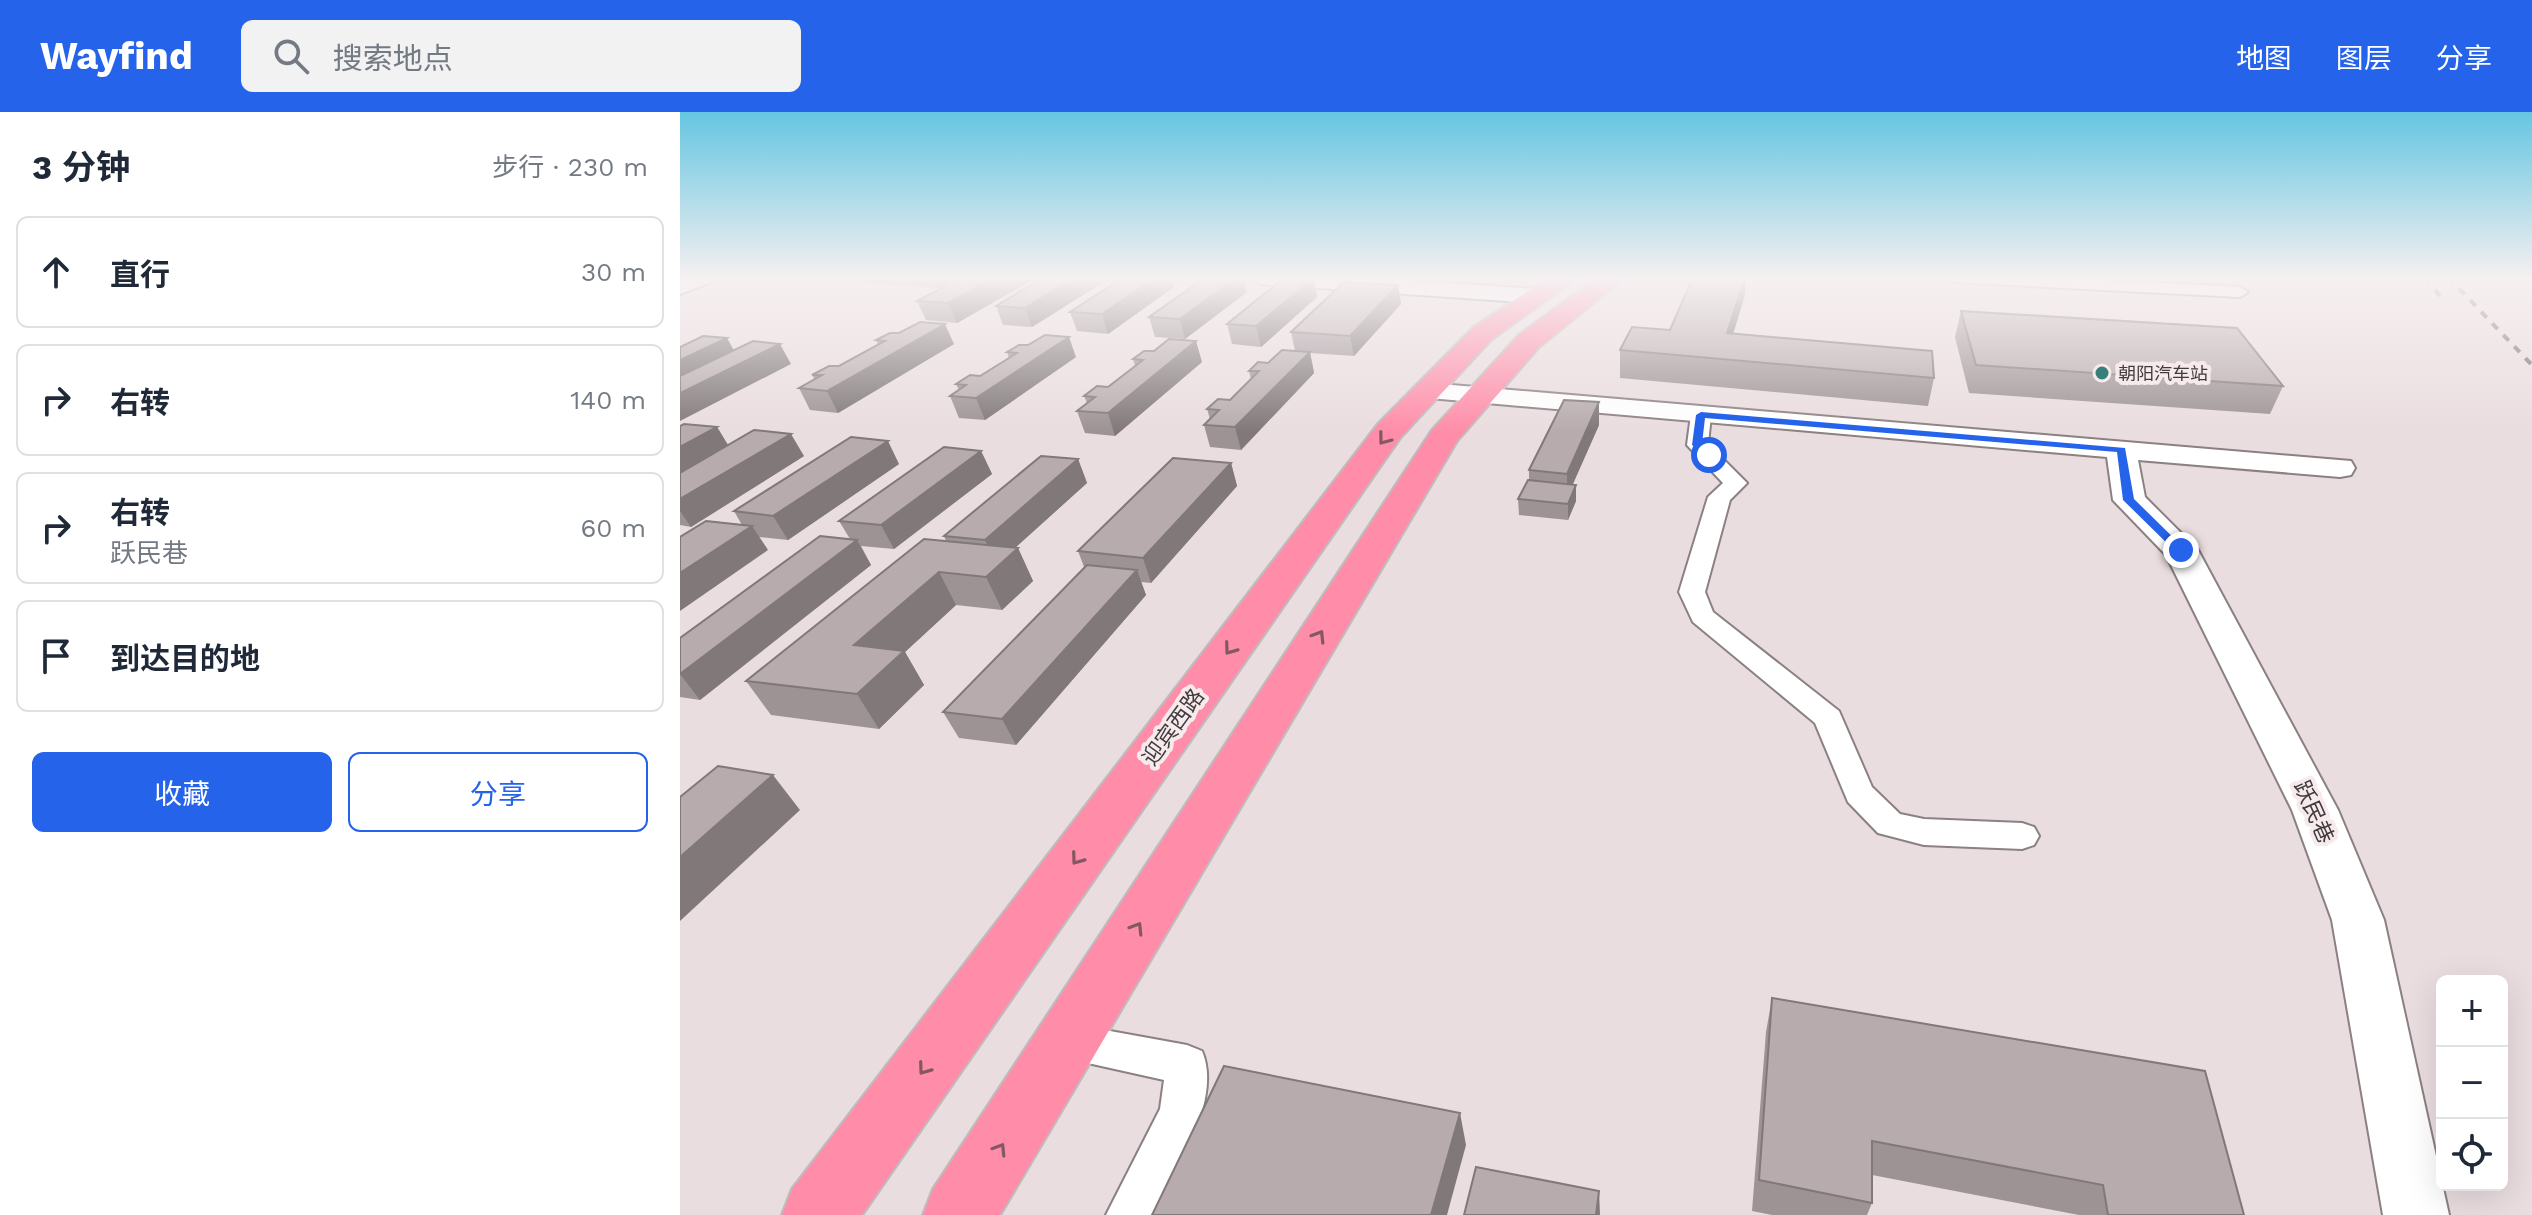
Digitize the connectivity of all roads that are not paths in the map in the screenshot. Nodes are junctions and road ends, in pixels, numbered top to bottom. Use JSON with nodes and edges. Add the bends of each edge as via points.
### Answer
{"nodes":[{"id":1,"x":1490,"y":328,"type":"edge"},
{"id":2,"x":1546,"y":328,"type":"edge"},
{"id":3,"x":1428,"y":391,"type":"junction"},
{"id":4,"x":1477,"y":397,"type":"junction"},
{"id":5,"x":1701,"y":415,"type":"junction"},
{"id":6,"x":2121,"y":450,"type":"junction"},
{"id":7,"x":2340,"y":468,"type":"dead end"},
{"id":8,"x":2022,"y":836,"type":"dead end"},
{"id":9,"x":1066,"y":1042,"type":"junction"},
{"id":10,"x":818,"y":1215,"type":"edge"},
{"id":11,"x":959,"y":1215,"type":"edge"},
{"id":12,"x":1129,"y":1215,"type":"edge"},
{"id":13,"x":2416,"y":1215,"type":"edge"}],
"edges":[{"from":1,"to":3,"type":"highway","name":"迎宾西路"},
{"from":2,"to":4,"type":"highway"},
{"from":3,"to":4,"type":"street"},
{"from":3,"to":10,"type":"highway","name":"迎宾西路","one_way":true,"via":[[1389,431]]},
{"from":4,"to":5,"type":"street"},
{"from":9,"to":4,"type":"highway","one_way":true,"via":[[1443,437]]},
{"from":5,"to":6,"type":"street"},
{"from":5,"to":8,"type":"street","via":[[1697,445],[1736,483],[1719,497],[1692,592],[1702,616],[1828,718],[1859,794],[1890,824],[1924,832]]},
{"from":6,"to":7,"type":"street"},
{"from":6,"to":13,"type":"street","name":"跃民巷","via":[[2129,500],[2181,550],[2315,810],[2358,920]]},
{"from":11,"to":9,"type":"highway","one_way":true},
{"from":9,"to":12,"type":"street","via":[[1187,1065],[1181,1113]]}]}
